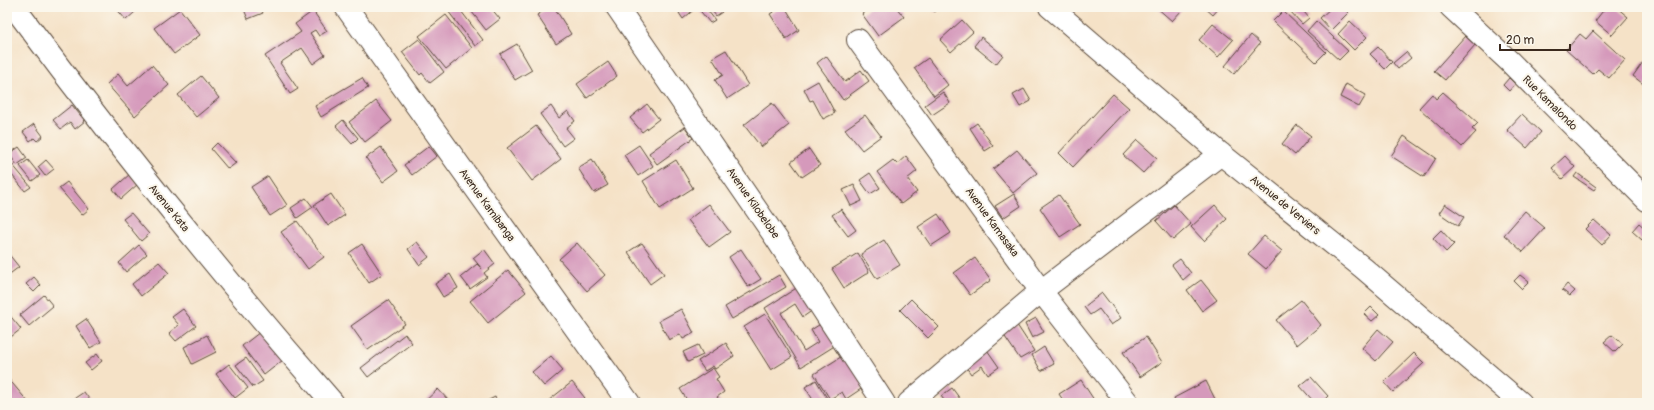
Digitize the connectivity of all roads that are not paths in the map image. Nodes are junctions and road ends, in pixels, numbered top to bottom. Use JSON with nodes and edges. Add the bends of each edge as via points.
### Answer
{"nodes":[{"id":1,"x":14,"y":7,"type":"edge"},
{"id":2,"x":346,"y":7,"type":"edge"},
{"id":3,"x":617,"y":7,"type":"edge"},
{"id":4,"x":1050,"y":7,"type":"edge"},
{"id":5,"x":1451,"y":7,"type":"edge"},
{"id":6,"x":858,"y":40,"type":"dead end"},
{"id":7,"x":1221,"y":154,"type":"junction"},
{"id":8,"x":1647,"y":200,"type":"edge"},
{"id":9,"x":1041,"y":291,"type":"junction"},
{"id":10,"x":333,"y":403,"type":"edge"},
{"id":11,"x":629,"y":403,"type":"edge"},
{"id":12,"x":884,"y":403,"type":"edge"},
{"id":13,"x":909,"y":403,"type":"edge"},
{"id":14,"x":1128,"y":403,"type":"edge"},
{"id":15,"x":1521,"y":403,"type":"edge"}],
"edges":[{"from":1,"to":10,"type":"street","name":"Avenue Kata","via":[[158,195]]},
{"from":2,"to":11,"type":"street","name":"Avenue Kamibanga"},
{"from":3,"to":12,"type":"street","name":"Avenue Kilobelobe","via":[[776,238]]},
{"from":4,"to":7,"type":"street","name":"Avenue de Verviers"},
{"from":5,"to":8,"type":"street","name":"Rue Kamalondo","via":[[1509,61]]},
{"from":6,"to":9,"type":"street","name":"Avenue Kamasaka"},
{"from":7,"to":9,"type":"street"},
{"from":7,"to":15,"type":"street","name":"Avenue de Verviers","via":[[1362,267]]},
{"from":9,"to":13,"type":"street"},
{"from":9,"to":14,"type":"street","name":"Avenue Kamasaka"}]}
